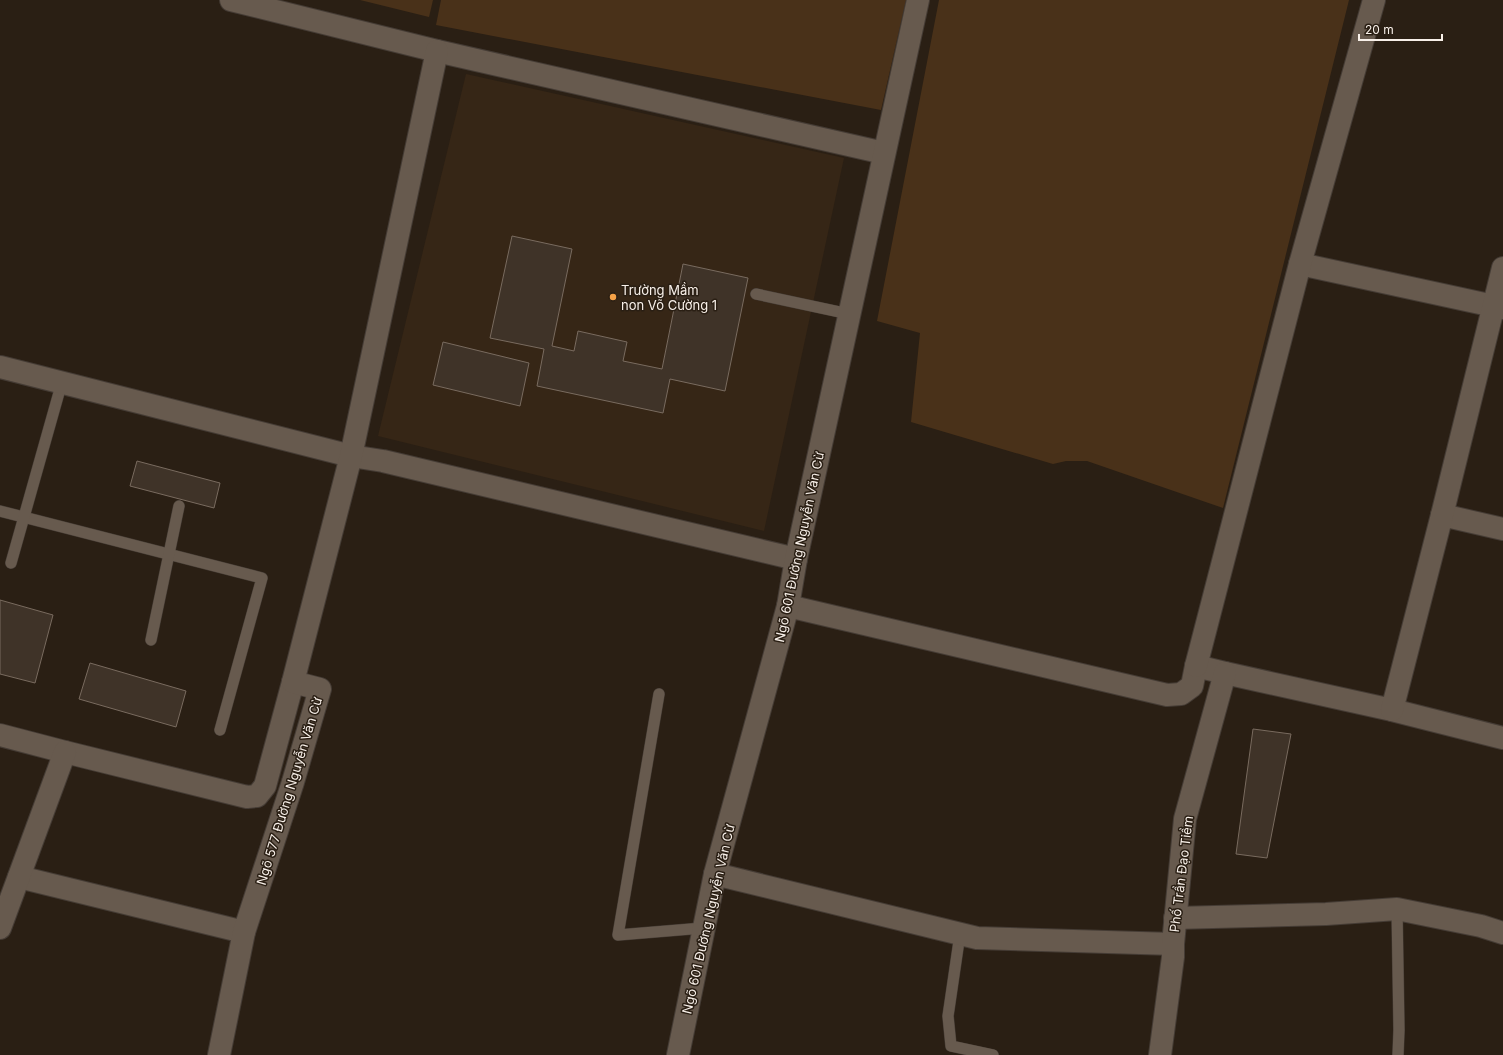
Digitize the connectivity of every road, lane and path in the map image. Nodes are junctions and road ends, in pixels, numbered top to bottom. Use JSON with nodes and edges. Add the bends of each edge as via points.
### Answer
{"nodes":[{"id":1,"x":231,"y":0,"type":"edge"},
{"id":2,"x":918,"y":0,"type":"edge"},
{"id":3,"x":1374,"y":0,"type":"edge"},
{"id":4,"x":437,"y":51,"type":"junction"},
{"id":5,"x":884,"y":153,"type":"junction"},
{"id":6,"x":1300,"y":264,"type":"junction"},
{"id":7,"x":1503,"y":268,"type":"edge"},
{"id":8,"x":756,"y":294,"type":"dead end"},
{"id":9,"x":1498,"y":307,"type":"edge"},
{"id":10,"x":849,"y":314,"type":"junction"},
{"id":11,"x":0,"y":368,"type":"edge"},
{"id":12,"x":62,"y":382,"type":"junction"},
{"id":13,"x":351,"y":456,"type":"junction"},
{"id":14,"x":180,"y":506,"type":"dead end"},
{"id":15,"x":0,"y":512,"type":"edge"},
{"id":16,"x":1442,"y":515,"type":"junction"},
{"id":17,"x":24,"y":517,"type":"junction"},
{"id":18,"x":1503,"y":529,"type":"edge"},
{"id":19,"x":169,"y":554,"type":"junction"},
{"id":20,"x":796,"y":559,"type":"junction"},
{"id":21,"x":12,"y":563,"type":"dead end"},
{"id":22,"x":788,"y":606,"type":"junction"},
{"id":23,"x":150,"y":640,"type":"dead end"},
{"id":24,"x":1196,"y":666,"type":"junction"},
{"id":25,"x":1225,"y":673,"type":"junction"},
{"id":26,"x":293,"y":682,"type":"junction"},
{"id":27,"x":659,"y":694,"type":"dead end"},
{"id":28,"x":1392,"y":710,"type":"junction"},
{"id":29,"x":220,"y":730,"type":"dead end"},
{"id":30,"x":0,"y":735,"type":"edge"},
{"id":31,"x":1503,"y":738,"type":"edge"},
{"id":32,"x":65,"y":752,"type":"junction"},
{"id":33,"x":715,"y":874,"type":"junction"},
{"id":34,"x":20,"y":877,"type":"junction"},
{"id":35,"x":1397,"y":909,"type":"junction"},
{"id":36,"x":1175,"y":918,"type":"junction"},
{"id":37,"x":0,"y":928,"type":"edge"},
{"id":38,"x":703,"y":928,"type":"junction"},
{"id":39,"x":244,"y":932,"type":"junction"},
{"id":40,"x":1503,"y":933,"type":"edge"},
{"id":41,"x":960,"y":934,"type":"junction"},
{"id":42,"x":1172,"y":944,"type":"junction"},
{"id":43,"x":219,"y":1055,"type":"edge"},
{"id":44,"x":678,"y":1055,"type":"edge"},
{"id":45,"x":993,"y":1055,"type":"edge"},
{"id":46,"x":1160,"y":1055,"type":"edge"},
{"id":47,"x":1398,"y":1055,"type":"edge"}],
"edges":[{"from":1,"to":4,"type":"street"},
{"from":2,"to":5,"type":"street","name":"Ngõ 601 Đường Nguyễn Văn Cừ"},
{"from":3,"to":6,"type":"street"},
{"from":4,"to":5,"type":"street"},
{"from":4,"to":13,"type":"street"},
{"from":5,"to":10,"type":"street","name":"Ngõ 601 Đường Nguyễn Văn Cừ"},
{"from":6,"to":9,"type":"street"},
{"from":6,"to":24,"type":"street"},
{"from":7,"to":9,"type":"street"},
{"from":8,"to":10,"type":"lane"},
{"from":9,"to":16,"type":"street"},
{"from":10,"to":20,"type":"street","name":"Ngõ 601 Đường Nguyễn Văn Cừ"},
{"from":11,"to":12,"type":"street"},
{"from":12,"to":13,"type":"street"},
{"from":12,"to":17,"type":"lane"},
{"from":13,"to":20,"type":"street","via":[[383,461]]},
{"from":13,"to":26,"type":"street"},
{"from":14,"to":19,"type":"lane"},
{"from":15,"to":17,"type":"lane"},
{"from":16,"to":18,"type":"street"},
{"from":16,"to":28,"type":"street"},
{"from":17,"to":19,"type":"lane"},
{"from":17,"to":21,"type":"lane"},
{"from":19,"to":23,"type":"lane"},
{"from":19,"to":29,"type":"lane","via":[[262,578]]},
{"from":20,"to":22,"type":"street","name":"Ngõ 601 Đường Nguyễn Văn Cừ"},
{"from":22,"to":24,"type":"street","via":[[1167,695],[1181,694],[1192,686]]},
{"from":22,"to":33,"type":"street","name":"Ngõ 601 Đường Nguyễn Văn Cừ"},
{"from":24,"to":25,"type":"street"},
{"from":25,"to":28,"type":"street"},
{"from":25,"to":36,"type":"street","name":"Phố Trần Đạo Tiềm","via":[[1185,819]]},
{"from":26,"to":32,"type":"street","via":[[265,786],[257,796],[247,797]]},
{"from":26,"to":39,"type":"street","name":"Ngõ 577 Đường Nguyễn Văn Cừ","via":[[320,689],[294,782]]},
{"from":27,"to":38,"type":"lane","via":[[618,935]]},
{"from":28,"to":31,"type":"street"},
{"from":30,"to":32,"type":"street"},
{"from":32,"to":34,"type":"street"},
{"from":33,"to":38,"type":"street","name":"Ngõ 601 Đường Nguyễn Văn Cừ"},
{"from":33,"to":41,"type":"street"},
{"from":34,"to":37,"type":"street"},
{"from":34,"to":39,"type":"street"},
{"from":35,"to":36,"type":"street","via":[[1326,914]]},
{"from":35,"to":40,"type":"street"},
{"from":35,"to":47,"type":"lane"},
{"from":36,"to":42,"type":"street","name":"Phố Trần Đạo Tiềm"},
{"from":38,"to":44,"type":"street","name":"Ngõ 601 Đường Nguyễn Văn Cừ"},
{"from":39,"to":43,"type":"street","name":"Ngõ 577 Đường Nguyễn Văn Cừ"},
{"from":41,"to":42,"type":"street","via":[[977,938]]},
{"from":41,"to":45,"type":"lane","via":[[948,1016],[951,1046]]},
{"from":42,"to":46,"type":"street","name":"Phố Trần Đạo Tiềm","via":[[1173,957]]}]}
